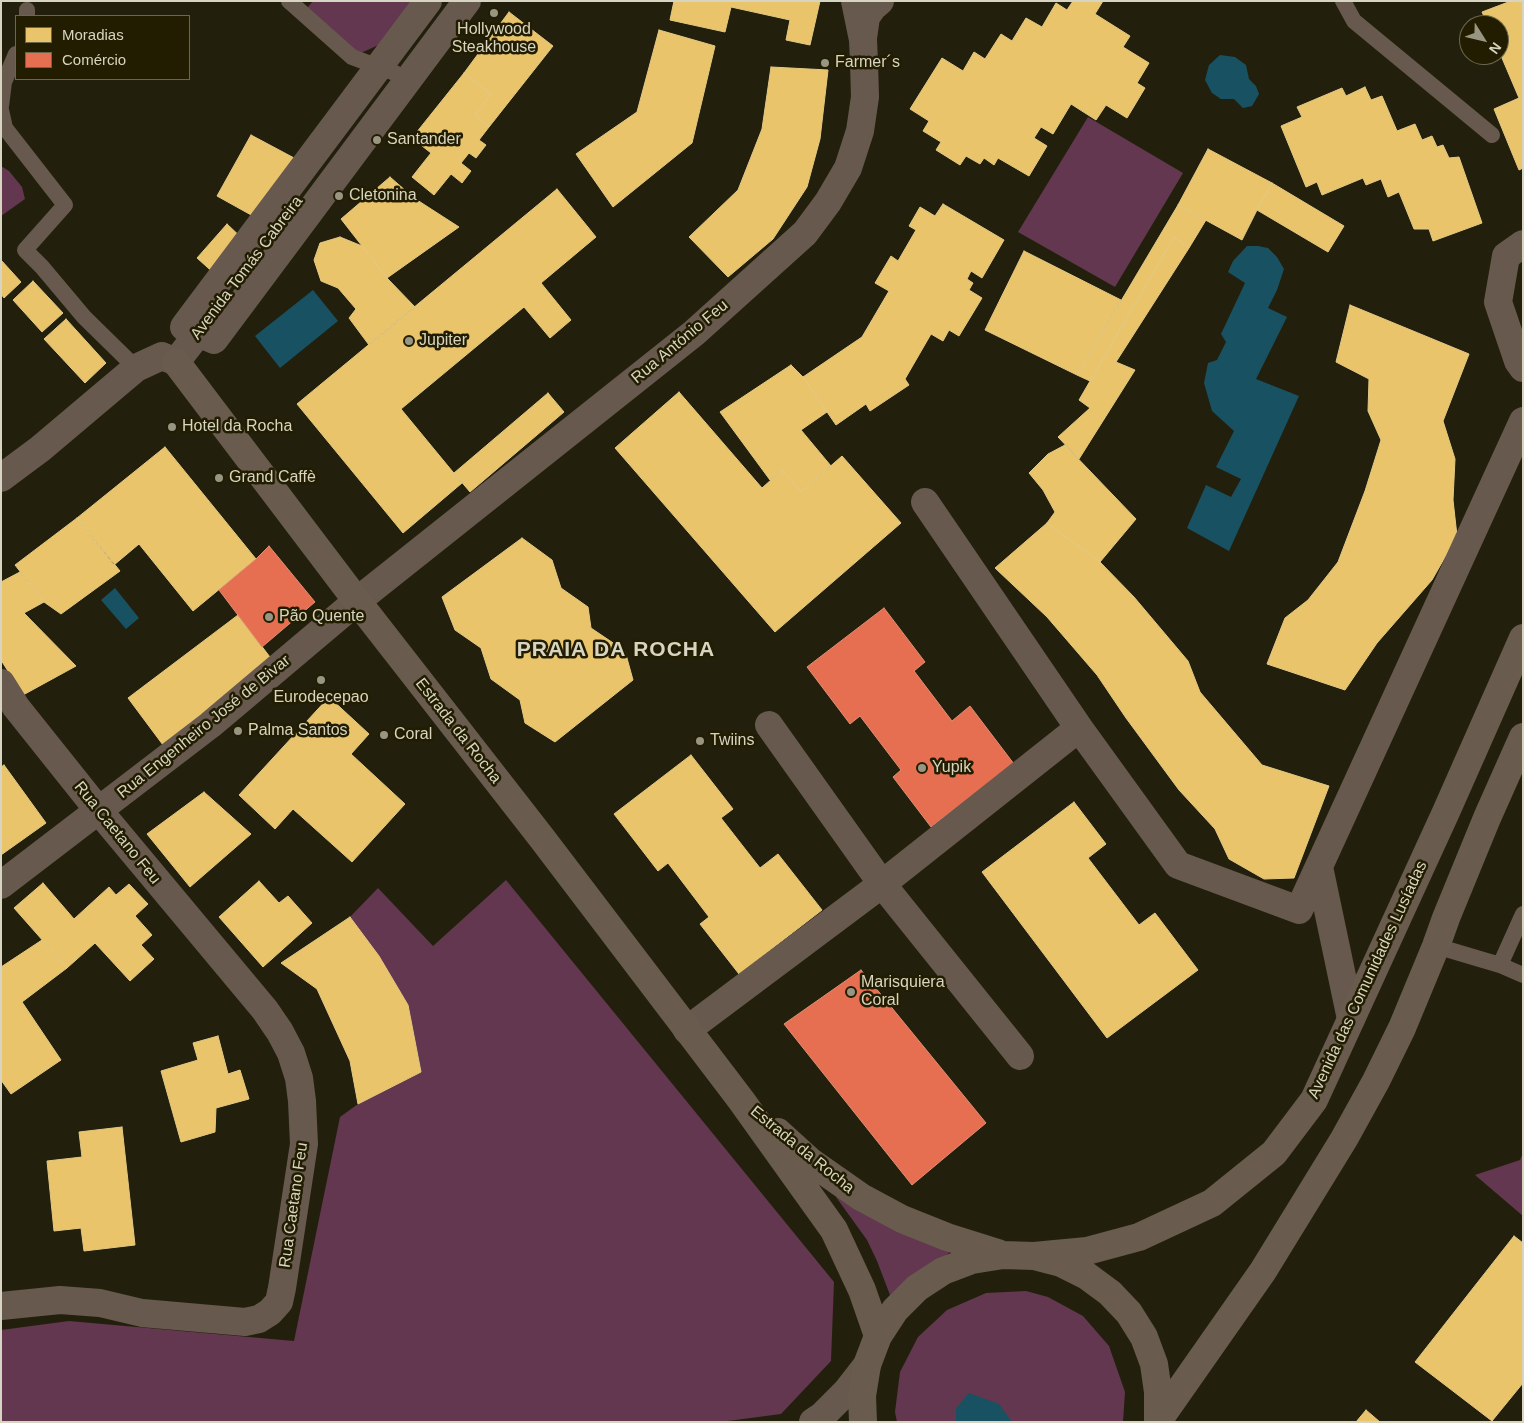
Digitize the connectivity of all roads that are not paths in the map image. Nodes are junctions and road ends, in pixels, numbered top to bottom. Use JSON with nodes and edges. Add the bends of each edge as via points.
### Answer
{"nodes":[{"id":1,"x":428,"y":1,"type":"edge"},
{"id":2,"x":449,"y":1,"type":"edge"},
{"id":3,"x":467,"y":1,"type":"edge"},
{"id":4,"x":855,"y":1,"type":"edge"},
{"id":5,"x":880,"y":1,"type":"edge"},
{"id":6,"x":1343,"y":1,"type":"edge"},
{"id":7,"x":291,"y":2,"type":"edge"},
{"id":8,"x":863,"y":40,"type":"junction"},
{"id":9,"x":15,"y":56,"type":"edge"},
{"id":10,"x":388,"y":69,"type":"junction"},
{"id":11,"x":1,"y":108,"type":"edge"},
{"id":12,"x":1492,"y":135,"type":"dead end"},
{"id":13,"x":1523,"y":244,"type":"edge"},
{"id":14,"x":198,"y":332,"type":"junction"},
{"id":15,"x":176,"y":362,"type":"junction"},
{"id":16,"x":136,"y":368,"type":"junction"},
{"id":17,"x":1523,"y":368,"type":"edge"},
{"id":18,"x":1523,"y":421,"type":"edge"},
{"id":19,"x":1,"y":478,"type":"edge"},
{"id":20,"x":926,"y":502,"type":"dead end"},
{"id":21,"x":357,"y":601,"type":"junction"},
{"id":22,"x":1523,"y":638,"type":"edge"},
{"id":23,"x":1,"y":683,"type":"edge"},
{"id":24,"x":9,"y":711,"type":"edge"},
{"id":25,"x":769,"y":725,"type":"dead end"},
{"id":26,"x":1078,"y":728,"type":"junction"},
{"id":27,"x":1523,"y":737,"type":"edge"},
{"id":28,"x":98,"y":811,"type":"junction"},
{"id":29,"x":1318,"y":867,"type":"junction"},
{"id":30,"x":882,"y":884,"type":"junction"},
{"id":31,"x":1,"y":885,"type":"edge"},
{"id":32,"x":1523,"y":914,"type":"edge"},
{"id":33,"x":1436,"y":946,"type":"junction"},
{"id":34,"x":1500,"y":965,"type":"junction"},
{"id":35,"x":1523,"y":975,"type":"edge"},
{"id":36,"x":1351,"y":1019,"type":"junction"},
{"id":37,"x":687,"y":1030,"type":"junction"},
{"id":38,"x":1020,"y":1056,"type":"dead end"},
{"id":39,"x":741,"y":1100,"type":"junction"},
{"id":40,"x":1003,"y":1255,"type":"junction"},
{"id":41,"x":1034,"y":1256,"type":"junction"},
{"id":42,"x":1,"y":1306,"type":"edge"},
{"id":43,"x":878,"y":1336,"type":"junction"},
{"id":44,"x":867,"y":1365,"type":"junction"},
{"id":45,"x":1158,"y":1421,"type":"edge"},
{"id":46,"x":813,"y":1422,"type":"edge"},
{"id":47,"x":863,"y":1422,"type":"edge"}],
"edges":[{"from":1,"to":10,"type":"street"},
{"from":2,"to":10,"type":"street","name":"Avenida Tomás Cabreira"},
{"from":3,"to":14,"type":"street","via":[[214,340]]},
{"from":4,"to":8,"type":"street","name":"Rua António Feu"},
{"from":5,"to":8,"type":"street","via":[[866,16]]},
{"from":6,"to":12,"type":"lane","via":[[1354,22]]},
{"from":7,"to":10,"type":"lane","via":[[352,57]]},
{"from":8,"to":21,"type":"street","name":"Rua António Feu","via":[[865,97],[860,131],[848,168],[806,233],[694,332]]},
{"from":9,"to":11,"type":"lane","via":[[4,82]]},
{"from":10,"to":14,"type":"street","name":"Avenida Tomás Cabreira"},
{"from":11,"to":16,"type":"lane","via":[[5,128],[65,206],[25,250],[84,317]]},
{"from":13,"to":17,"type":"street","via":[[1506,256],[1498,302]]},
{"from":14,"to":15,"type":"street","name":"Avenida Tomás Cabreira"},
{"from":15,"to":16,"type":"street","via":[[162,356]]},
{"from":15,"to":21,"type":"main road","name":"Estrada da Rocha"},
{"from":16,"to":19,"type":"street"},
{"from":18,"to":29,"type":"street"},
{"from":20,"to":26,"type":"street"},
{"from":21,"to":28,"type":"street","name":"Rua Engenheiro José de Bivar","via":[[210,725]]},
{"from":21,"to":37,"type":"main road","name":"Estrada da Rocha","via":[[541,836]]},
{"from":22,"to":36,"type":"main road","name":"Avenida das Comunidades Lusíadas"},
{"from":23,"to":24,"type":"street","name":"Rua Caetano Feu"},
{"from":24,"to":28,"type":"street","name":"Rua Caetano Feu"},
{"from":25,"to":30,"type":"street"},
{"from":26,"to":29,"type":"street","via":[[1178,865],[1299,910]]},
{"from":26,"to":30,"type":"street"},
{"from":27,"to":33,"type":"main road"},
{"from":28,"to":31,"type":"street","name":"Rua Engenheiro José de Bivar"},
{"from":28,"to":42,"type":"street","name":"Rua Caetano Feu","via":[[265,1010],[291,1052],[299,1078],[304,1144],[282,1288],[278,1302],[270,1312],[245,1322],[60,1300]]},
{"from":29,"to":36,"type":"street"},
{"from":30,"to":37,"type":"street"},
{"from":30,"to":38,"type":"street"},
{"from":32,"to":34,"type":"lane"},
{"from":33,"to":34,"type":"lane"},
{"from":33,"to":45,"type":"main road","via":[[1402,1028],[1344,1139],[1263,1271]]},
{"from":34,"to":35,"type":"lane"},
{"from":36,"to":41,"type":"main road","name":"Avenida das Comunidades Lusíadas","via":[[1314,1100],[1274,1153],[1212,1203],[1138,1237],[1087,1251]]},
{"from":37,"to":39,"type":"main road","name":"Estrada da Rocha"},
{"from":39,"to":40,"type":"main road","name":"Estrada da Rocha","via":[[811,1162],[861,1198],[947,1238]]},
{"from":39,"to":43,"type":"main road","name":"Estrada da Rocha","via":[[834,1230],[862,1290]]},
{"from":40,"to":41,"type":"main road"},
{"from":40,"to":43,"type":"main road","via":[[972,1260],[943,1271],[917,1288],[895,1310]]},
{"from":41,"to":45,"type":"main road","via":[[1087,1276],[1110,1292],[1129,1314],[1144,1337],[1154,1364]]},
{"from":43,"to":44,"type":"main road"},
{"from":44,"to":46,"type":"street","via":[[846,1392]]},
{"from":44,"to":47,"type":"main road","via":[[862,1396]]}]}
